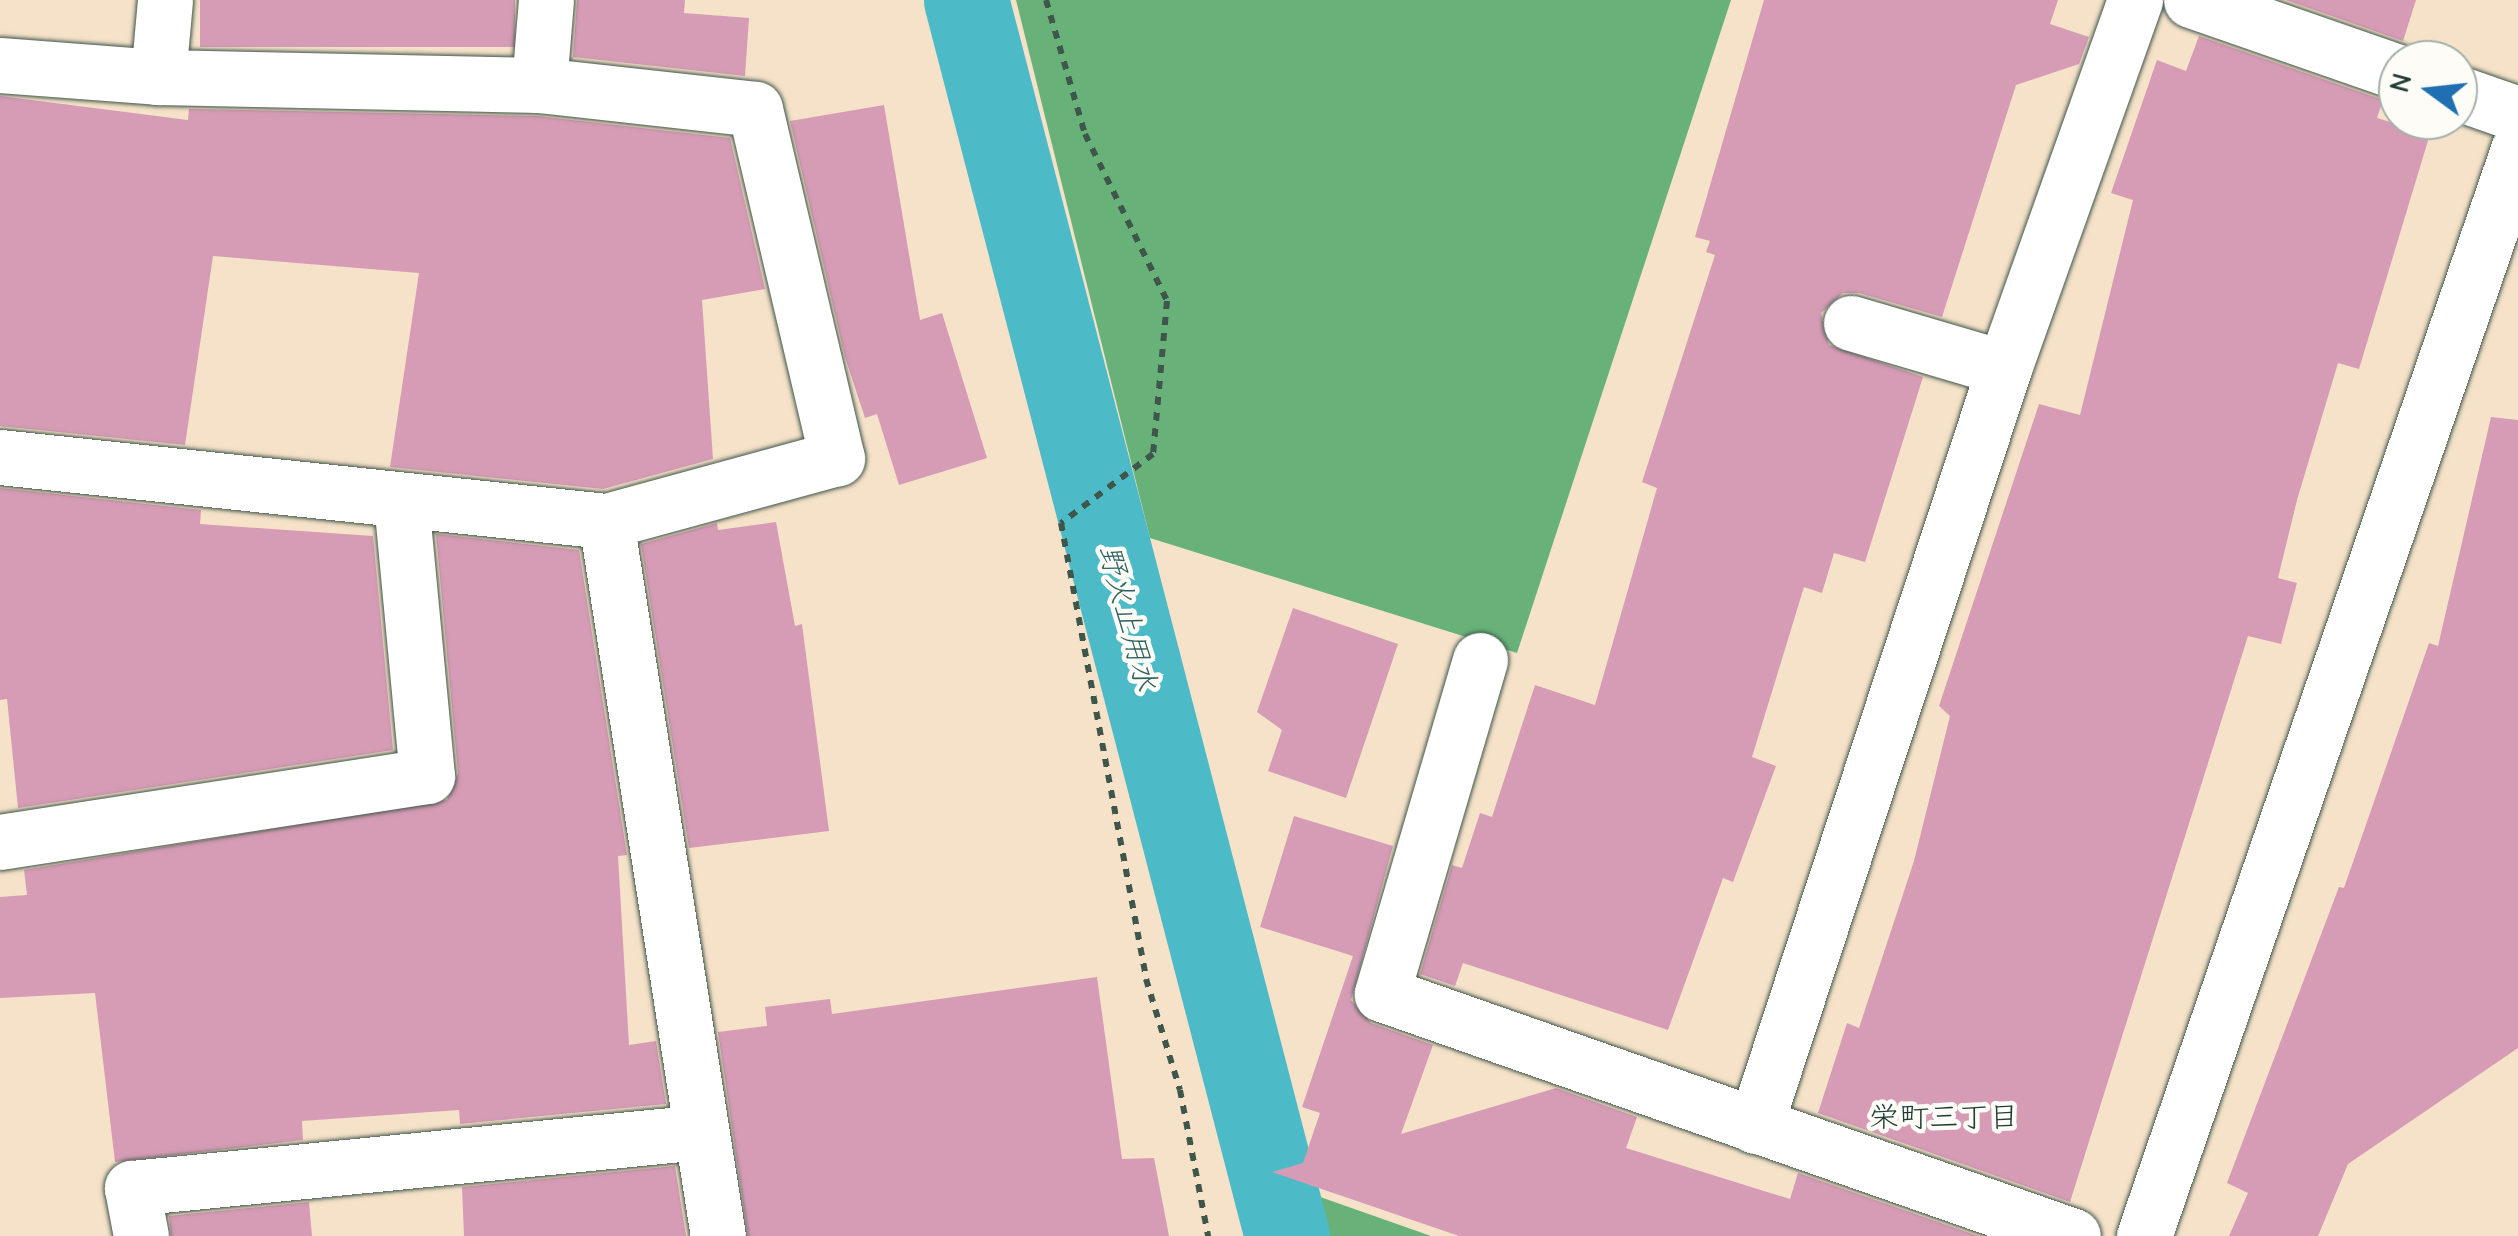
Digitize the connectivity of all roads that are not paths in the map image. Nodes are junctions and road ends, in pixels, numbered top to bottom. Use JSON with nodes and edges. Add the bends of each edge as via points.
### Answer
{"nodes":[{"id":1,"x":166,"y":0,"type":"edge"},
{"id":2,"x":546,"y":0,"type":"edge"},
{"id":3,"x":2135,"y":0,"type":"edge"},
{"id":4,"x":2191,"y":0,"type":"edge"},
{"id":5,"x":0,"y":65,"type":"edge"},
{"id":6,"x":2378,"y":65,"type":"edge"},
{"id":7,"x":158,"y":77,"type":"junction"},
{"id":8,"x":539,"y":85,"type":"junction"},
{"id":9,"x":2478,"y":100,"type":"edge"},
{"id":10,"x":2518,"y":114,"type":"edge"},
{"id":11,"x":2518,"y":150,"type":"edge"},
{"id":12,"x":1851,"y":324,"type":"dead end"},
{"id":13,"x":2004,"y":368,"type":"junction"},
{"id":14,"x":0,"y":457,"type":"edge"},
{"id":15,"x":401,"y":500,"type":"junction"},
{"id":16,"x":606,"y":521,"type":"junction"},
{"id":17,"x":1480,"y":660,"type":"dead end"},
{"id":18,"x":0,"y":842,"type":"edge"},
{"id":19,"x":1756,"y":1126,"type":"junction"},
{"id":20,"x":702,"y":1132,"type":"junction"},
{"id":21,"x":141,"y":1236,"type":"edge"},
{"id":22,"x":718,"y":1236,"type":"edge"},
{"id":23,"x":2073,"y":1236,"type":"edge"},
{"id":24,"x":2144,"y":1236,"type":"edge"}],
"edges":[{"from":1,"to":7,"type":"street"},
{"from":2,"to":8,"type":"street"},
{"from":3,"to":13,"type":"street"},
{"from":4,"to":6,"type":"street"},
{"from":5,"to":7,"type":"street"},
{"from":7,"to":8,"type":"street"},
{"from":8,"to":16,"type":"street","via":[[756,109],[837,458]]},
{"from":9,"to":10,"type":"street"},
{"from":11,"to":24,"type":"street"},
{"from":12,"to":13,"type":"street"},
{"from":13,"to":19,"type":"street"},
{"from":14,"to":15,"type":"street"},
{"from":15,"to":16,"type":"street"},
{"from":15,"to":18,"type":"street","via":[[427,776]]},
{"from":16,"to":20,"type":"street"},
{"from":17,"to":19,"type":"street","via":[[1382,994]]},
{"from":19,"to":23,"type":"street"},
{"from":20,"to":21,"type":"street","via":[[132,1188]]},
{"from":20,"to":22,"type":"street"}]}
